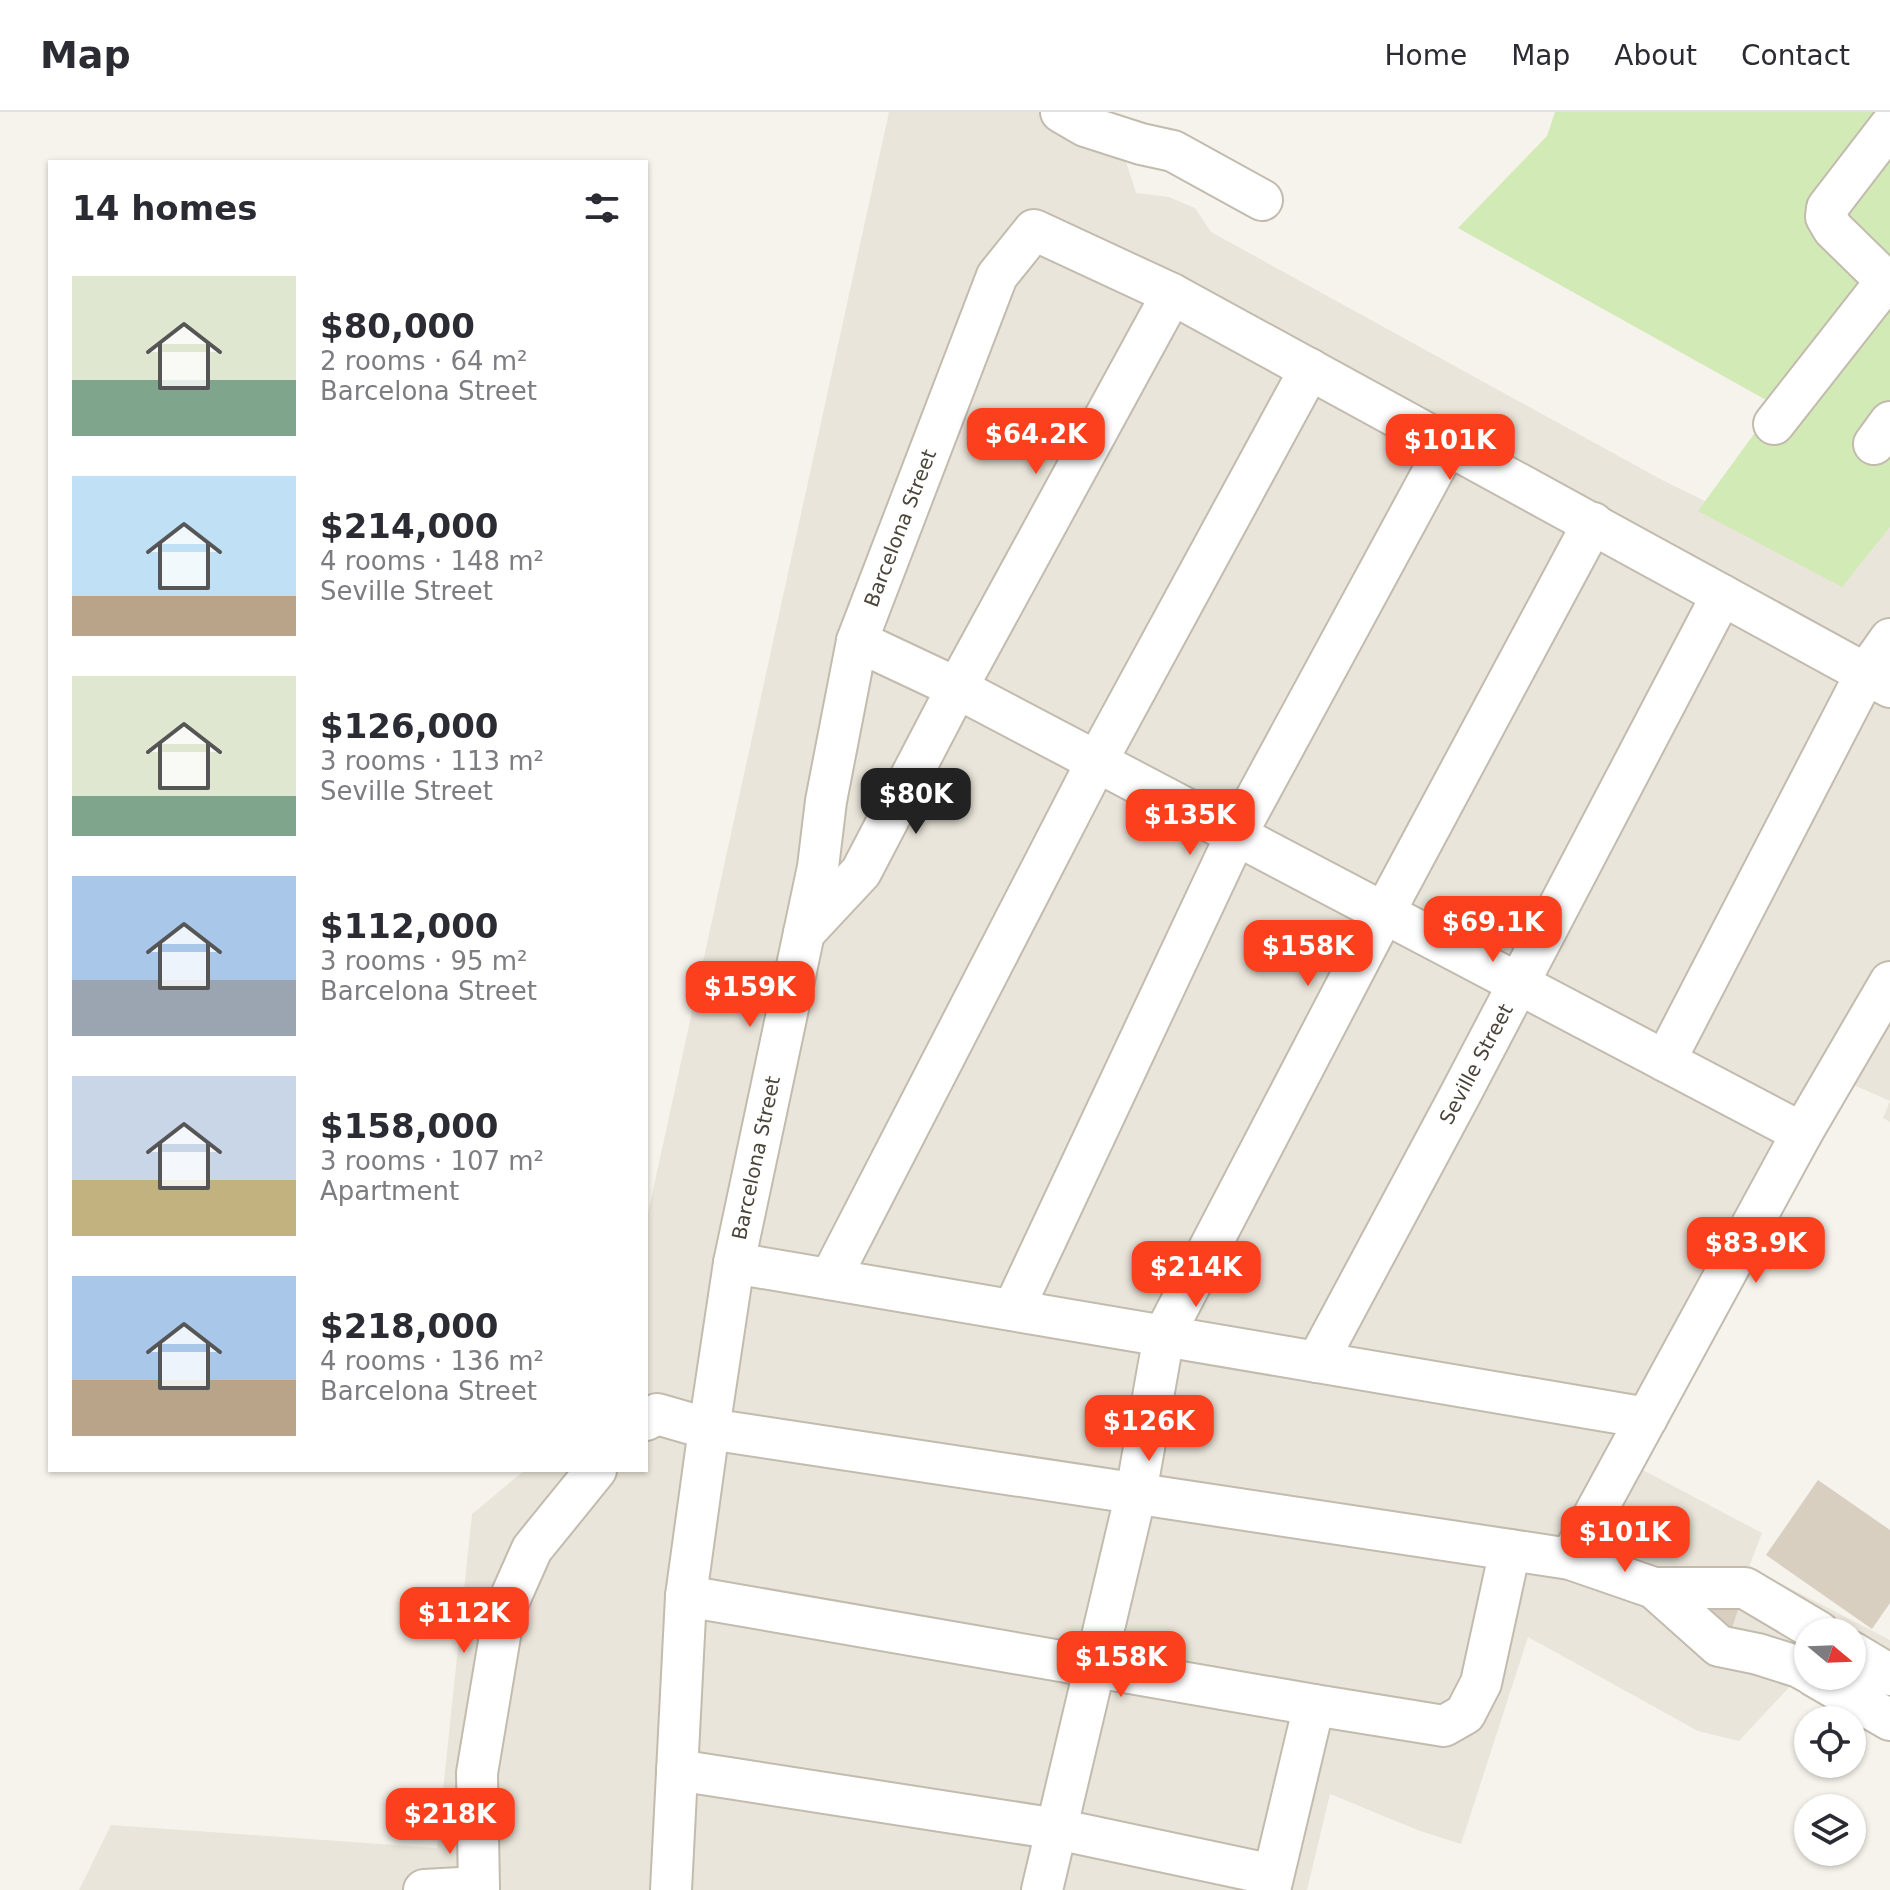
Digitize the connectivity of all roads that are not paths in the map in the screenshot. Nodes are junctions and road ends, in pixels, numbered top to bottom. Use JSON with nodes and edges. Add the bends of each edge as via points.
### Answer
{"nodes":[{"id":1,"x":1061,"y":112,"type":"edge"},
{"id":2,"x":1890,"y":126,"type":"edge"},
{"id":3,"x":1262,"y":200,"type":"dead end"},
{"id":4,"x":1886,"y":283,"type":"edge"},
{"id":5,"x":1172,"y":294,"type":"junction"},
{"id":6,"x":1310,"y":369,"type":"junction"},
{"id":7,"x":1774,"y":424,"type":"dead end"},
{"id":8,"x":1448,"y":444,"type":"junction"},
{"id":9,"x":1593,"y":523,"type":"junction"},
{"id":10,"x":1722,"y":595,"type":"junction"},
{"id":11,"x":1890,"y":639,"type":"edge"},
{"id":12,"x":857,"y":641,"type":"junction"},
{"id":13,"x":1878,"y":680,"type":"edge"},
{"id":14,"x":957,"y":688,"type":"junction"},
{"id":15,"x":1097,"y":761,"type":"junction"},
{"id":16,"x":1236,"y":835,"type":"junction"},
{"id":17,"x":1384,"y":913,"type":"junction"},
{"id":18,"x":802,"y":934,"type":"junction"},
{"id":19,"x":1890,"y":982,"type":"edge"},
{"id":20,"x":1518,"y":984,"type":"junction"},
{"id":21,"x":1665,"y":1061,"type":"junction"},
{"id":22,"x":1802,"y":1133,"type":"junction"},
{"id":23,"x":734,"y":1263,"type":"junction"},
{"id":24,"x":830,"y":1279,"type":"junction"},
{"id":25,"x":1013,"y":1310,"type":"junction"},
{"id":26,"x":1164,"y":1335,"type":"junction"},
{"id":27,"x":1317,"y":1362,"type":"junction"},
{"id":28,"x":1647,"y":1418,"type":"junction"},
{"id":29,"x":648,"y":1419,"type":"edge"},
{"id":30,"x":709,"y":1429,"type":"junction"},
{"id":31,"x":594,"y":1472,"type":"edge"},
{"id":32,"x":1136,"y":1493,"type":"junction"},
{"id":33,"x":1510,"y":1550,"type":"junction"},
{"id":34,"x":1570,"y":1559,"type":"junction"},
{"id":35,"x":1654,"y":1588,"type":"junction"},
{"id":36,"x":686,"y":1596,"type":"junction"},
{"id":37,"x":1781,"y":1609,"type":"junction"},
{"id":38,"x":1796,"y":1618,"type":"edge"},
{"id":39,"x":1758,"y":1654,"type":"junction"},
{"id":40,"x":1866,"y":1660,"type":"edge"},
{"id":41,"x":1794,"y":1665,"type":"edge"},
{"id":42,"x":1095,"y":1668,"type":"junction"},
{"id":43,"x":1890,"y":1675,"type":"edge"},
{"id":44,"x":1838,"y":1690,"type":"edge"},
{"id":45,"x":1314,"y":1705,"type":"junction"},
{"id":46,"x":1890,"y":1720,"type":"edge"},
{"id":47,"x":677,"y":1770,"type":"junction"},
{"id":48,"x":1057,"y":1829,"type":"junction"},
{"id":49,"x":1272,"y":1882,"type":"edge"},
{"id":50,"x":479,"y":1888,"type":"edge"},
{"id":51,"x":424,"y":1890,"type":"edge"},
{"id":52,"x":671,"y":1890,"type":"edge"},
{"id":53,"x":1042,"y":1890,"type":"edge"}],
"edges":[{"from":1,"to":3,"type":"street","via":[[1085,126],[1173,151]]},
{"from":2,"to":4,"type":"street","via":[[1827,208],[1826,217]]},
{"from":4,"to":7,"type":"street"},
{"from":5,"to":6,"type":"street"},
{"from":5,"to":12,"type":"street","name":"Barcelona Street","via":[[1034,230],[997,276]]},
{"from":5,"to":14,"type":"street"},
{"from":6,"to":8,"type":"street"},
{"from":6,"to":15,"type":"street"},
{"from":8,"to":9,"type":"street"},
{"from":8,"to":16,"type":"street"},
{"from":9,"to":10,"type":"street"},
{"from":9,"to":17,"type":"street"},
{"from":10,"to":13,"type":"street"},
{"from":10,"to":20,"type":"street","name":"Seville Street"},
{"from":11,"to":13,"type":"street"},
{"from":12,"to":14,"type":"street"},
{"from":12,"to":18,"type":"street","name":"Barcelona Street"},
{"from":13,"to":21,"type":"street"},
{"from":14,"to":15,"type":"street"},
{"from":14,"to":18,"type":"street","via":[[861,872]]},
{"from":15,"to":16,"type":"street"},
{"from":15,"to":24,"type":"street"},
{"from":16,"to":17,"type":"street"},
{"from":16,"to":25,"type":"street"},
{"from":17,"to":20,"type":"street"},
{"from":17,"to":26,"type":"street"},
{"from":18,"to":23,"type":"street","name":"Barcelona Street"},
{"from":19,"to":22,"type":"street"},
{"from":20,"to":21,"type":"street"},
{"from":20,"to":27,"type":"street","name":"Seville Street"},
{"from":21,"to":22,"type":"street"},
{"from":22,"to":28,"type":"street"},
{"from":23,"to":24,"type":"street"},
{"from":23,"to":30,"type":"street","name":"Barcelona Street"},
{"from":24,"to":25,"type":"street"},
{"from":25,"to":26,"type":"street"},
{"from":26,"to":27,"type":"street"},
{"from":26,"to":32,"type":"street"},
{"from":27,"to":28,"type":"street"},
{"from":28,"to":34,"type":"street"},
{"from":29,"to":30,"type":"street","via":[[657,1414]]},
{"from":30,"to":32,"type":"street"},
{"from":30,"to":36,"type":"street","name":"Barcelona Street"},
{"from":31,"to":50,"type":"street","via":[[532,1549],[504,1612],[477,1773]]},
{"from":32,"to":33,"type":"street"},
{"from":32,"to":42,"type":"street"},
{"from":33,"to":34,"type":"street"},
{"from":33,"to":45,"type":"street","via":[[1481,1683],[1465,1714],[1444,1726]]},
{"from":34,"to":35,"type":"street"},
{"from":35,"to":37,"type":"street","via":[[1745,1588]]},
{"from":35,"to":39,"type":"street","via":[[1719,1646]]},
{"from":36,"to":42,"type":"street"},
{"from":36,"to":47,"type":"street","name":"Barcelona Street"},
{"from":37,"to":38,"type":"street"},
{"from":37,"to":39,"type":"street"},
{"from":39,"to":41,"type":"street"},
{"from":40,"to":43,"type":"street"},
{"from":42,"to":45,"type":"street"},
{"from":42,"to":48,"type":"street"},
{"from":44,"to":46,"type":"street"},
{"from":45,"to":49,"type":"street"},
{"from":47,"to":48,"type":"street"},
{"from":47,"to":52,"type":"street","name":"Barcelona Street"},
{"from":48,"to":49,"type":"street"},
{"from":48,"to":53,"type":"street"},
{"from":50,"to":51,"type":"street"}]}
